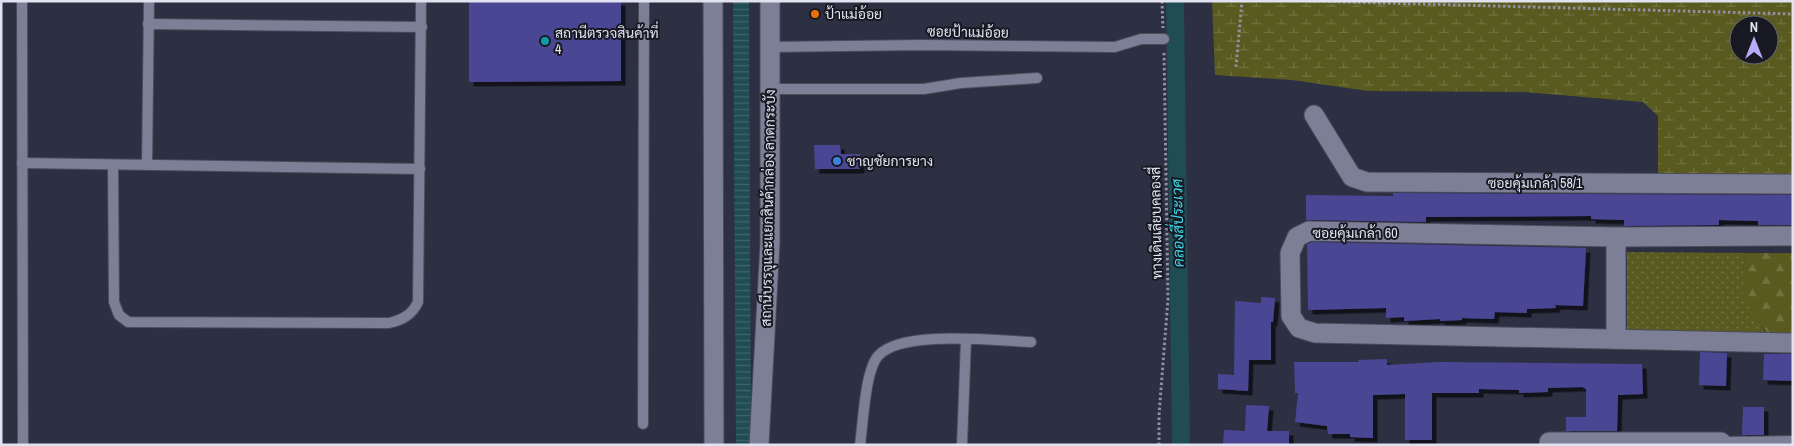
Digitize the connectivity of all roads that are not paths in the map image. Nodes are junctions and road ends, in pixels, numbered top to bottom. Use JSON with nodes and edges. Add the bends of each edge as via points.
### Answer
{"nodes":[{"id":1,"x":22,"y":1,"type":"edge"},
{"id":2,"x":149,"y":1,"type":"edge"},
{"id":3,"x":422,"y":1,"type":"edge"},
{"id":4,"x":644,"y":1,"type":"edge"},
{"id":5,"x":713,"y":1,"type":"edge"},
{"id":6,"x":770,"y":1,"type":"edge"},
{"id":7,"x":148,"y":24,"type":"junction"},
{"id":8,"x":422,"y":27,"type":"junction"},
{"id":9,"x":1164,"y":39,"type":"road end"},
{"id":10,"x":770,"y":47,"type":"junction"},
{"id":11,"x":1037,"y":78,"type":"dead end"},
{"id":12,"x":770,"y":89,"type":"junction"},
{"id":13,"x":1314,"y":115,"type":"dead end"},
{"id":14,"x":22,"y":163,"type":"junction"},
{"id":15,"x":113,"y":164,"type":"junction"},
{"id":16,"x":147,"y":165,"type":"junction"},
{"id":17,"x":420,"y":168,"type":"junction"},
{"id":18,"x":1793,"y":184,"type":"edge"},
{"id":19,"x":1793,"y":236,"type":"edge"},
{"id":20,"x":1616,"y":237,"type":"junction"},
{"id":21,"x":1616,"y":339,"type":"junction"},
{"id":22,"x":966,"y":340,"type":"junction"},
{"id":23,"x":1031,"y":342,"type":"dead end"},
{"id":24,"x":1793,"y":343,"type":"edge"},
{"id":25,"x":643,"y":424,"type":"dead end"},
{"id":26,"x":1793,"y":441,"type":"edge"},
{"id":27,"x":1549,"y":442,"type":"dead end"},
{"id":28,"x":1721,"y":442,"type":"joint"},
{"id":29,"x":1618,"y":443,"type":"edge"},
{"id":30,"x":23,"y":445,"type":"edge"},
{"id":31,"x":714,"y":445,"type":"edge"},
{"id":32,"x":759,"y":445,"type":"edge"},
{"id":33,"x":860,"y":445,"type":"edge"},
{"id":34,"x":962,"y":445,"type":"edge"}],
"edges":[{"from":1,"to":14,"type":"lane"},
{"from":2,"to":7,"type":"lane"},
{"from":3,"to":8,"type":"lane"},
{"from":4,"to":25,"type":"lane"},
{"from":5,"to":31,"type":"street"},
{"from":6,"to":10,"type":"street","name":"สถานีบรรจุและแยกสินค้ากล่อง ลาดกระบัง"},
{"from":7,"to":8,"type":"lane"},
{"from":7,"to":16,"type":"lane"},
{"from":8,"to":17,"type":"lane"},
{"from":9,"to":10,"type":"lane","name":"ซอยป้าแม่อ้อย","via":[[1142,39],[1115,47]]},
{"from":10,"to":12,"type":"street","name":"สถานีบรรจุและแยกสินค้ากล่อง ลาดกระบัง"},
{"from":11,"to":12,"type":"lane","via":[[924,89]]},
{"from":12,"to":32,"type":"street","name":"สถานีบรรจุและแยกสินค้ากล่อง ลาดกระบัง","via":[[770,243]]},
{"from":13,"to":18,"type":"street","name":"ซอยคุ้มเกล้า 58/1","via":[[1352,177],[1367,182]]},
{"from":14,"to":15,"type":"lane"},
{"from":14,"to":30,"type":"lane"},
{"from":15,"to":16,"type":"lane"},
{"from":15,"to":17,"type":"lane","via":[[114,302],[119,315],[132,324],[389,323],[402,319],[418,302]]},
{"from":16,"to":17,"type":"lane"},
{"from":19,"to":20,"type":"street","name":"ซอยคุ้มเกล้า 60"},
{"from":20,"to":21,"type":"street"},
{"from":20,"to":21,"type":"street","name":"ซอยคุ้มเกล้า 60","via":[[1309,231],[1297,237],[1290,253],[1291,316],[1298,328],[1315,334]]},
{"from":21,"to":24,"type":"street","name":"ซอยคุ้มเกล้า 60"},
{"from":22,"to":23,"type":"lane"},
{"from":22,"to":33,"type":"lane","via":[[930,339],[899,343],[878,356],[869,378]]},
{"from":22,"to":34,"type":"lane"},
{"from":26,"to":28,"type":"lane"},
{"from":27,"to":29,"type":"street"},
{"from":28,"to":29,"type":"street"}]}
